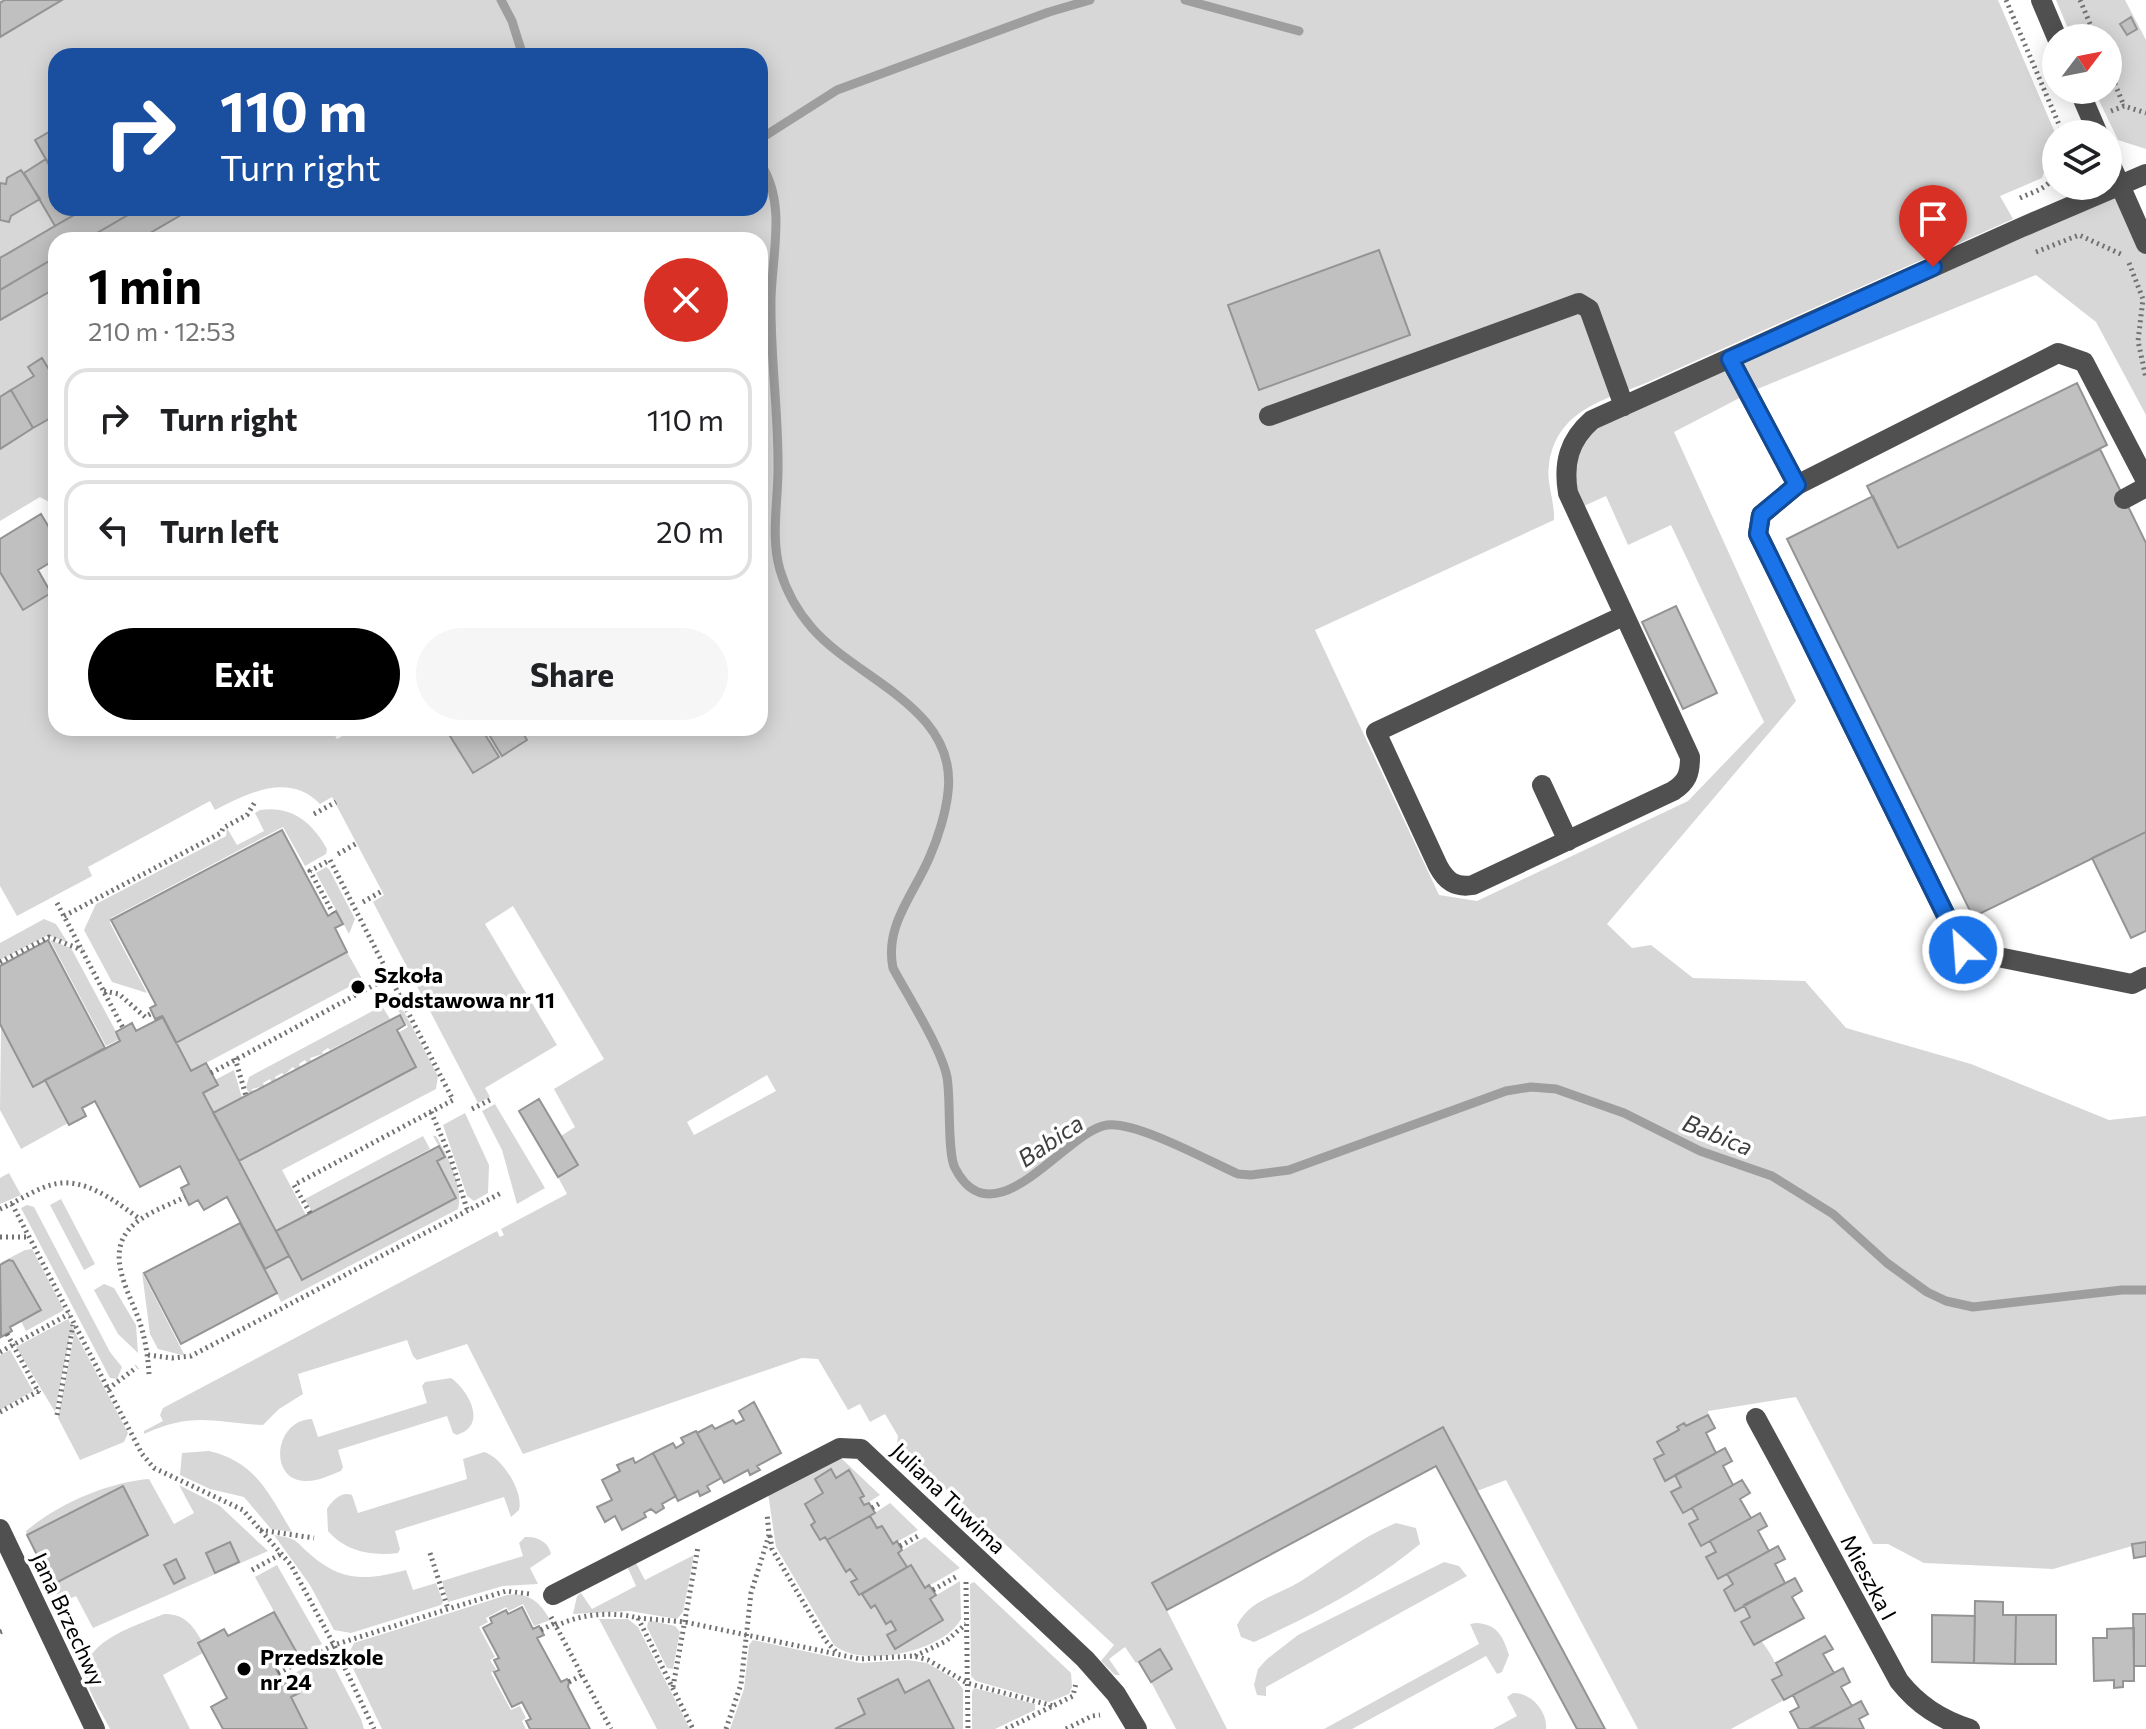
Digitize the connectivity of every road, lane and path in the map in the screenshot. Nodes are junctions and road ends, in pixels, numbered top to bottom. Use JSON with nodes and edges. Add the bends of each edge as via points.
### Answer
{"nodes":[{"id":1,"x":2006,"y":0,"type":"edge"},
{"id":2,"x":2041,"y":0,"type":"edge"},
{"id":3,"x":2080,"y":0,"type":"edge"},
{"id":4,"x":2051,"y":24,"type":"edge"},
{"id":5,"x":2090,"y":24,"type":"edge"},
{"id":6,"x":2122,"y":101,"type":"edge"},
{"id":7,"x":2146,"y":113,"type":"edge"},
{"id":8,"x":2057,"y":120,"type":"edge"},
{"id":9,"x":2146,"y":174,"type":"edge"},
{"id":10,"x":2122,"y":184,"type":"edge"},
{"id":11,"x":2042,"y":188,"type":"edge"},
{"id":12,"x":2122,"y":192,"type":"edge"},
{"id":13,"x":2085,"y":200,"type":"edge"},
{"id":14,"x":2012,"y":202,"type":"dead end"},
{"id":15,"x":2146,"y":244,"type":"edge"},
{"id":16,"x":2036,"y":252,"type":"dead end"},
{"id":17,"x":1730,"y":359,"type":"junction"},
{"id":18,"x":2146,"y":378,"type":"edge"},
{"id":19,"x":1624,"y":406,"type":"junction"},
{"id":20,"x":1269,"y":416,"type":"dead end"},
{"id":21,"x":2146,"y":481,"type":"edge"},
{"id":22,"x":1797,"y":485,"type":"junction"},
{"id":23,"x":2146,"y":487,"type":"edge"},
{"id":24,"x":2124,"y":499,"type":"dead end"},
{"id":25,"x":1623,"y":616,"type":"junction"},
{"id":26,"x":1542,"y":785,"type":"dead end"},
{"id":27,"x":255,"y":802,"type":"dead end"},
{"id":28,"x":336,"y":802,"type":"dead end"},
{"id":29,"x":314,"y":814,"type":"dead end"},
{"id":30,"x":1568,"y":841,"type":"junction"},
{"id":31,"x":357,"y":843,"type":"dead end"},
{"id":32,"x":338,"y":854,"type":"dead end"},
{"id":33,"x":382,"y":891,"type":"dead end"},
{"id":34,"x":363,"y":902,"type":"dead end"},
{"id":35,"x":57,"y":903,"type":"dead end"},
{"id":36,"x":333,"y":913,"type":"dead end"},
{"id":37,"x":64,"y":916,"type":"junction"},
{"id":38,"x":82,"y":950,"type":"junction"},
{"id":39,"x":0,"y":962,"type":"edge"},
{"id":40,"x":389,"y":977,"type":"junction"},
{"id":41,"x":2146,"y":977,"type":"edge"},
{"id":42,"x":104,"y":991,"type":"junction"},
{"id":43,"x":152,"y":1013,"type":"dead end"},
{"id":44,"x":123,"y":1028,"type":"dead end"},
{"id":45,"x":235,"y":1058,"type":"junction"},
{"id":46,"x":211,"y":1073,"type":"dead end"},
{"id":47,"x":246,"y":1096,"type":"dead end"},
{"id":48,"x":492,"y":1099,"type":"dead end"},
{"id":49,"x":472,"y":1109,"type":"dead end"},
{"id":50,"x":431,"y":1112,"type":"junction"},
{"id":51,"x":501,"y":1193,"type":"dead end"},
{"id":52,"x":185,"y":1197,"type":"dead end"},
{"id":53,"x":12,"y":1204,"type":"junction"},
{"id":54,"x":0,"y":1209,"type":"edge"},
{"id":55,"x":467,"y":1209,"type":"junction"},
{"id":56,"x":310,"y":1213,"type":"dead end"},
{"id":57,"x":140,"y":1219,"type":"junction"},
{"id":58,"x":0,"y":1237,"type":"edge"},
{"id":59,"x":29,"y":1237,"type":"junction"},
{"id":60,"x":69,"y":1314,"type":"junction"},
{"id":61,"x":73,"y":1323,"type":"junction"},
{"id":62,"x":7,"y":1334,"type":"dead end"},
{"id":63,"x":13,"y":1345,"type":"junction"},
{"id":64,"x":0,"y":1352,"type":"edge"},
{"id":65,"x":148,"y":1355,"type":"junction"},
{"id":66,"x":137,"y":1367,"type":"dead end"},
{"id":67,"x":149,"y":1374,"type":"dead end"},
{"id":68,"x":108,"y":1389,"type":"junction"},
{"id":69,"x":0,"y":1412,"type":"edge"},
{"id":70,"x":57,"y":1415,"type":"dead end"},
{"id":71,"x":1756,"y":1418,"type":"dead end"},
{"id":72,"x":766,"y":1506,"type":"dead end"},
{"id":73,"x":705,"y":1518,"type":"junction"},
{"id":74,"x":0,"y":1529,"type":"edge"},
{"id":75,"x":260,"y":1530,"type":"junction"},
{"id":76,"x":926,"y":1531,"type":"dead end"},
{"id":77,"x":769,"y":1535,"type":"junction"},
{"id":78,"x":314,"y":1538,"type":"dead end"},
{"id":79,"x":900,"y":1546,"type":"dead end"},
{"id":80,"x":430,"y":1553,"type":"dead end"},
{"id":81,"x":281,"y":1554,"type":"junction"},
{"id":82,"x":252,"y":1570,"type":"dead end"},
{"id":83,"x":933,"y":1590,"type":"dead end"},
{"id":84,"x":547,"y":1601,"type":"junction"},
{"id":85,"x":448,"y":1609,"type":"junction"},
{"id":86,"x":638,"y":1618,"type":"junction"},
{"id":87,"x":685,"y":1622,"type":"junction"},
{"id":88,"x":966,"y":1624,"type":"junction"},
{"id":89,"x":555,"y":1625,"type":"junction"},
{"id":90,"x":541,"y":1630,"type":"dead end"},
{"id":91,"x":746,"y":1634,"type":"junction"},
{"id":92,"x":334,"y":1645,"type":"junction"},
{"id":93,"x":840,"y":1655,"type":"junction"},
{"id":94,"x":914,"y":1656,"type":"junction"},
{"id":95,"x":278,"y":1673,"type":"dead end"},
{"id":96,"x":1077,"y":1674,"type":"dead end"},
{"id":97,"x":582,"y":1675,"type":"junction"},
{"id":98,"x":569,"y":1682,"type":"dead end"},
{"id":99,"x":967,"y":1683,"type":"junction"},
{"id":100,"x":673,"y":1688,"type":"junction"},
{"id":101,"x":1053,"y":1706,"type":"junction"},
{"id":102,"x":1109,"y":1716,"type":"dead end"},
{"id":103,"x":95,"y":1729,"type":"edge"},
{"id":104,"x":374,"y":1729,"type":"edge"},
{"id":105,"x":611,"y":1729,"type":"edge"},
{"id":106,"x":693,"y":1729,"type":"edge"},
{"id":107,"x":726,"y":1729,"type":"edge"},
{"id":108,"x":968,"y":1729,"type":"edge"},
{"id":109,"x":1006,"y":1729,"type":"edge"},
{"id":110,"x":1066,"y":1729,"type":"edge"},
{"id":111,"x":1137,"y":1729,"type":"edge"},
{"id":112,"x":1970,"y":1729,"type":"edge"}],
"edges":[{"from":1,"to":8,"type":"path"},
{"from":2,"to":4,"type":"street"},
{"from":3,"to":5,"type":"path"},
{"from":6,"to":7,"type":"path"},
{"from":9,"to":10,"type":"street"},
{"from":11,"to":14,"type":"path"},
{"from":12,"to":15,"type":"street"},
{"from":13,"to":17,"type":"street"},
{"from":16,"to":18,"type":"path","via":[[2079,235],[2128,261],[2143,299],[2138,341]]},
{"from":17,"to":19,"type":"street"},
{"from":17,"to":22,"type":"street"},
{"from":19,"to":20,"type":"street","via":[[1589,309],[1579,303]]},
{"from":19,"to":25,"type":"street","via":[[1579,432],[1566,458],[1565,476]]},
{"from":21,"to":22,"type":"street","via":[[2084,362],[2058,353]]},
{"from":22,"to":41,"type":"street","via":[[1761,515],[1758,534],[1963,950],[2132,984]]},
{"from":23,"to":24,"type":"street"},
{"from":25,"to":30,"type":"street","via":[[1690,757],[1690,772],[1673,791]]},
{"from":25,"to":30,"type":"street","via":[[1376,732],[1438,866],[1452,883],[1473,885]]},
{"from":26,"to":30,"type":"street"},
{"from":27,"to":37,"type":"path","via":[[247,815],[221,833]]},
{"from":28,"to":29,"type":"path"},
{"from":31,"to":32,"type":"path"},
{"from":33,"to":34,"type":"path"},
{"from":35,"to":37,"type":"path"},
{"from":36,"to":40,"type":"path","via":[[310,871],[330,860]]},
{"from":37,"to":38,"type":"path"},
{"from":38,"to":39,"type":"path","via":[[49,937]]},
{"from":38,"to":42,"type":"path"},
{"from":40,"to":45,"type":"path"},
{"from":40,"to":50,"type":"path","via":[[453,1100]]},
{"from":42,"to":43,"type":"path","via":[[119,994],[145,1017]]},
{"from":42,"to":44,"type":"path"},
{"from":45,"to":46,"type":"path"},
{"from":45,"to":47,"type":"path"},
{"from":48,"to":49,"type":"path"},
{"from":50,"to":55,"type":"path"},
{"from":50,"to":56,"type":"path","via":[[294,1185]]},
{"from":51,"to":55,"type":"path"},
{"from":52,"to":57,"type":"path"},
{"from":53,"to":54,"type":"path"},
{"from":53,"to":57,"type":"path","via":[[48,1185],[82,1184]]},
{"from":53,"to":59,"type":"path"},
{"from":55,"to":65,"type":"path","via":[[191,1356]]},
{"from":57,"to":65,"type":"path","via":[[128,1230],[119,1261]]},
{"from":58,"to":59,"type":"path"},
{"from":59,"to":60,"type":"path"},
{"from":60,"to":61,"type":"path"},
{"from":60,"to":63,"type":"path"},
{"from":61,"to":68,"type":"path"},
{"from":61,"to":70,"type":"path"},
{"from":62,"to":63,"type":"path"},
{"from":63,"to":64,"type":"path"},
{"from":63,"to":69,"type":"path","via":[[39,1392]]},
{"from":65,"to":67,"type":"path"},
{"from":66,"to":68,"type":"path"},
{"from":68,"to":75,"type":"path","via":[[154,1468],[243,1510]]},
{"from":71,"to":112,"type":"street","name":"Mieszka I","via":[[1899,1681],[1934,1714]]},
{"from":72,"to":77,"type":"path"},
{"from":73,"to":84,"type":"street","name":"Juliana Tuwima"},
{"from":73,"to":87,"type":"path"},
{"from":73,"to":111,"type":"street","name":"Juliana Tuwima","via":[[840,1448],[868,1454],[1085,1659],[1116,1694]]},
{"from":74,"to":103,"type":"street","name":"Jana Brzechwy"},
{"from":75,"to":78,"type":"path"},
{"from":75,"to":81,"type":"path"},
{"from":76,"to":79,"type":"path"},
{"from":77,"to":91,"type":"path","via":[[751,1593]]},
{"from":77,"to":93,"type":"path","via":[[826,1641]]},
{"from":80,"to":85,"type":"path"},
{"from":81,"to":82,"type":"path"},
{"from":81,"to":92,"type":"path"},
{"from":83,"to":88,"type":"path","via":[[969,1572]]},
{"from":84,"to":85,"type":"path","via":[[506,1591]]},
{"from":84,"to":89,"type":"path"},
{"from":85,"to":92,"type":"path"},
{"from":86,"to":87,"type":"path"},
{"from":86,"to":89,"type":"path","via":[[575,1618]]},
{"from":86,"to":100,"type":"path"},
{"from":87,"to":91,"type":"path"},
{"from":87,"to":100,"type":"path"},
{"from":88,"to":94,"type":"path"},
{"from":88,"to":99,"type":"path"},
{"from":89,"to":90,"type":"path"},
{"from":89,"to":97,"type":"path"},
{"from":91,"to":93,"type":"path"},
{"from":91,"to":107,"type":"path","via":[[741,1684]]},
{"from":92,"to":95,"type":"path"},
{"from":92,"to":104,"type":"path"},
{"from":93,"to":94,"type":"path"},
{"from":94,"to":99,"type":"path"},
{"from":96,"to":101,"type":"path","via":[[1073,1696]]},
{"from":97,"to":98,"type":"path"},
{"from":97,"to":105,"type":"path"},
{"from":99,"to":101,"type":"path"},
{"from":99,"to":108,"type":"path"},
{"from":100,"to":106,"type":"path"},
{"from":101,"to":109,"type":"path"},
{"from":102,"to":110,"type":"path","via":[[1092,1716]]}]}
